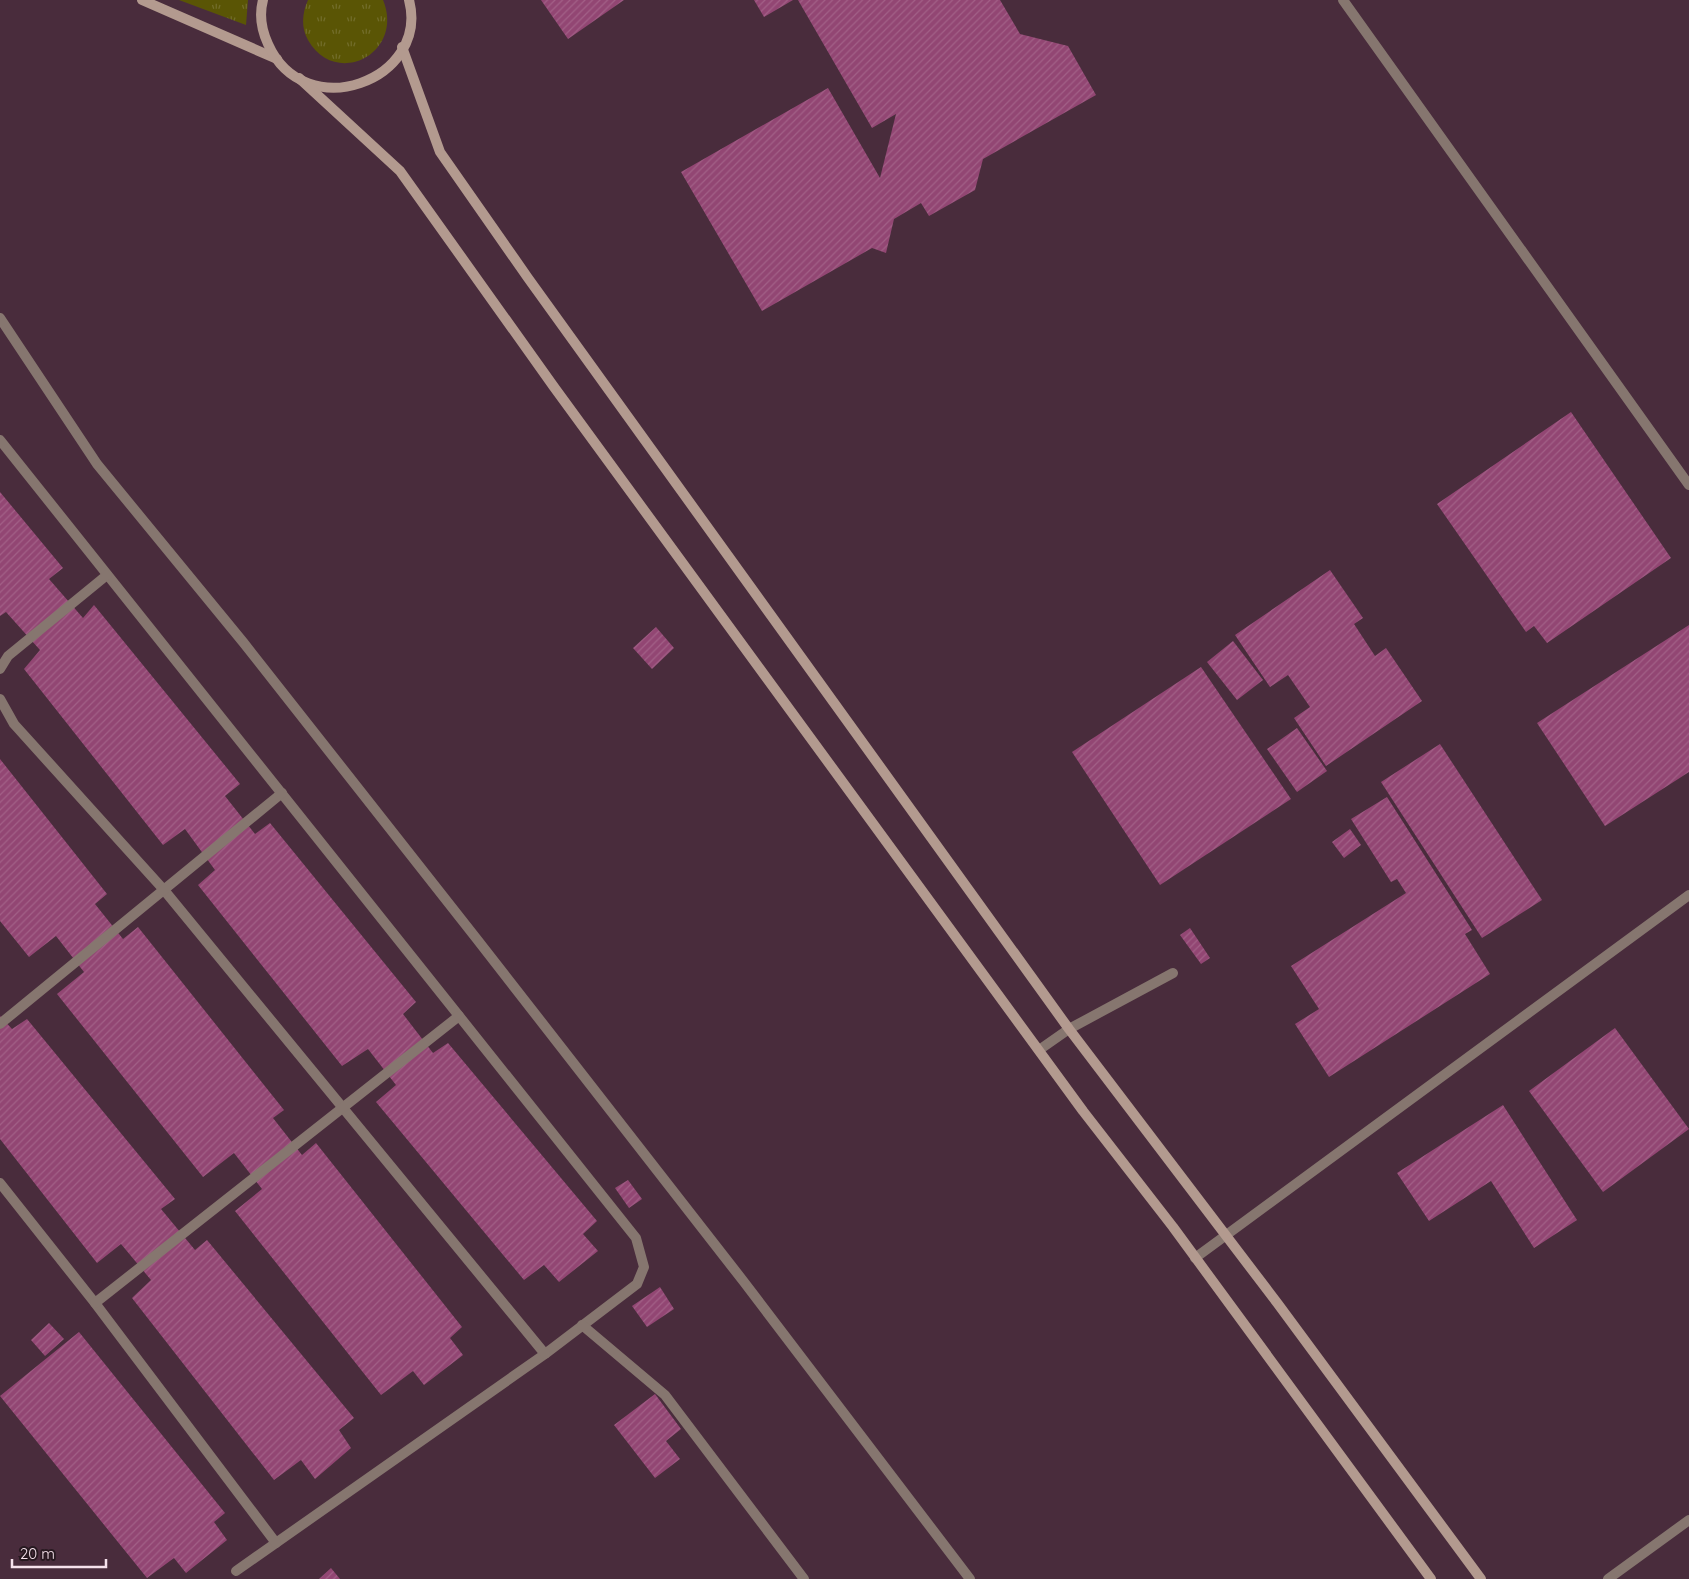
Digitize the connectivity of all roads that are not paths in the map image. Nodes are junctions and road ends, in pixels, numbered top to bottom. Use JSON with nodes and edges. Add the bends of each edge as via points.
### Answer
{"nodes":[{"id":1,"x":142,"y":0,"type":"edge"},
{"id":2,"x":263,"y":0,"type":"edge"},
{"id":3,"x":1342,"y":0,"type":"edge"},
{"id":4,"x":413,"y":2,"type":"edge"},
{"id":5,"x":402,"y":47,"type":"junction"},
{"id":6,"x":278,"y":60,"type":"junction"},
{"id":7,"x":300,"y":78,"type":"junction"},
{"id":8,"x":0,"y":318,"type":"edge"},
{"id":9,"x":0,"y":440,"type":"edge"},
{"id":10,"x":1689,"y":485,"type":"edge"},
{"id":11,"x":107,"y":575,"type":"junction"},
{"id":12,"x":0,"y":670,"type":"edge"},
{"id":13,"x":0,"y":699,"type":"edge"},
{"id":14,"x":282,"y":793,"type":"junction"},
{"id":15,"x":164,"y":890,"type":"junction"},
{"id":16,"x":1689,"y":895,"type":"edge"},
{"id":17,"x":1173,"y":974,"type":"dead end"},
{"id":18,"x":459,"y":1016,"type":"junction"},
{"id":19,"x":0,"y":1024,"type":"edge"},
{"id":20,"x":1069,"y":1029,"type":"junction"},
{"id":21,"x":1039,"y":1050,"type":"junction"},
{"id":22,"x":342,"y":1107,"type":"junction"},
{"id":23,"x":0,"y":1182,"type":"edge"},
{"id":24,"x":1226,"y":1236,"type":"junction"},
{"id":25,"x":1195,"y":1258,"type":"junction"},
{"id":26,"x":94,"y":1302,"type":"junction"},
{"id":27,"x":582,"y":1325,"type":"junction"},
{"id":28,"x":545,"y":1354,"type":"junction"},
{"id":29,"x":1689,"y":1520,"type":"edge"},
{"id":30,"x":276,"y":1543,"type":"junction"},
{"id":31,"x":236,"y":1571,"type":"dead end"},
{"id":32,"x":804,"y":1579,"type":"edge"},
{"id":33,"x":970,"y":1579,"type":"edge"},
{"id":34,"x":1431,"y":1579,"type":"edge"},
{"id":35,"x":1481,"y":1579,"type":"edge"},
{"id":36,"x":1608,"y":1579,"type":"edge"}],
"edges":[{"from":1,"to":6,"type":"main road"},
{"from":2,"to":6,"type":"main road","via":[[263,32]]},
{"from":3,"to":10,"type":"street"},
{"from":4,"to":5,"type":"main road","via":[[409,33]]},
{"from":5,"to":7,"type":"main road","via":[[399,56],[382,74],[359,85],[335,89]]},
{"from":5,"to":20,"type":"main road","via":[[440,152],[882,773]]},
{"from":6,"to":7,"type":"main road"},
{"from":7,"to":21,"type":"main road","via":[[400,171]]},
{"from":8,"to":33,"type":"street","via":[[97,464],[243,642],[445,899]]},
{"from":9,"to":11,"type":"street"},
{"from":11,"to":12,"type":"street","via":[[8,656]]},
{"from":11,"to":14,"type":"street"},
{"from":13,"to":15,"type":"street","via":[[14,724]]},
{"from":14,"to":15,"type":"street"},
{"from":14,"to":18,"type":"street"},
{"from":15,"to":19,"type":"street"},
{"from":15,"to":22,"type":"street"},
{"from":16,"to":24,"type":"street"},
{"from":17,"to":20,"type":"street"},
{"from":18,"to":22,"type":"street"},
{"from":18,"to":27,"type":"street","via":[[636,1238],[644,1267],[637,1284]]},
{"from":20,"to":21,"type":"street"},
{"from":20,"to":24,"type":"main road"},
{"from":21,"to":25,"type":"main road"},
{"from":22,"to":26,"type":"street"},
{"from":22,"to":28,"type":"street"},
{"from":23,"to":26,"type":"street"},
{"from":24,"to":25,"type":"street"},
{"from":24,"to":35,"type":"main road"},
{"from":25,"to":34,"type":"main road"},
{"from":26,"to":30,"type":"street"},
{"from":27,"to":28,"type":"street"},
{"from":27,"to":32,"type":"street","via":[[665,1395]]},
{"from":28,"to":30,"type":"street"},
{"from":29,"to":36,"type":"street"},
{"from":30,"to":31,"type":"street"}]}
